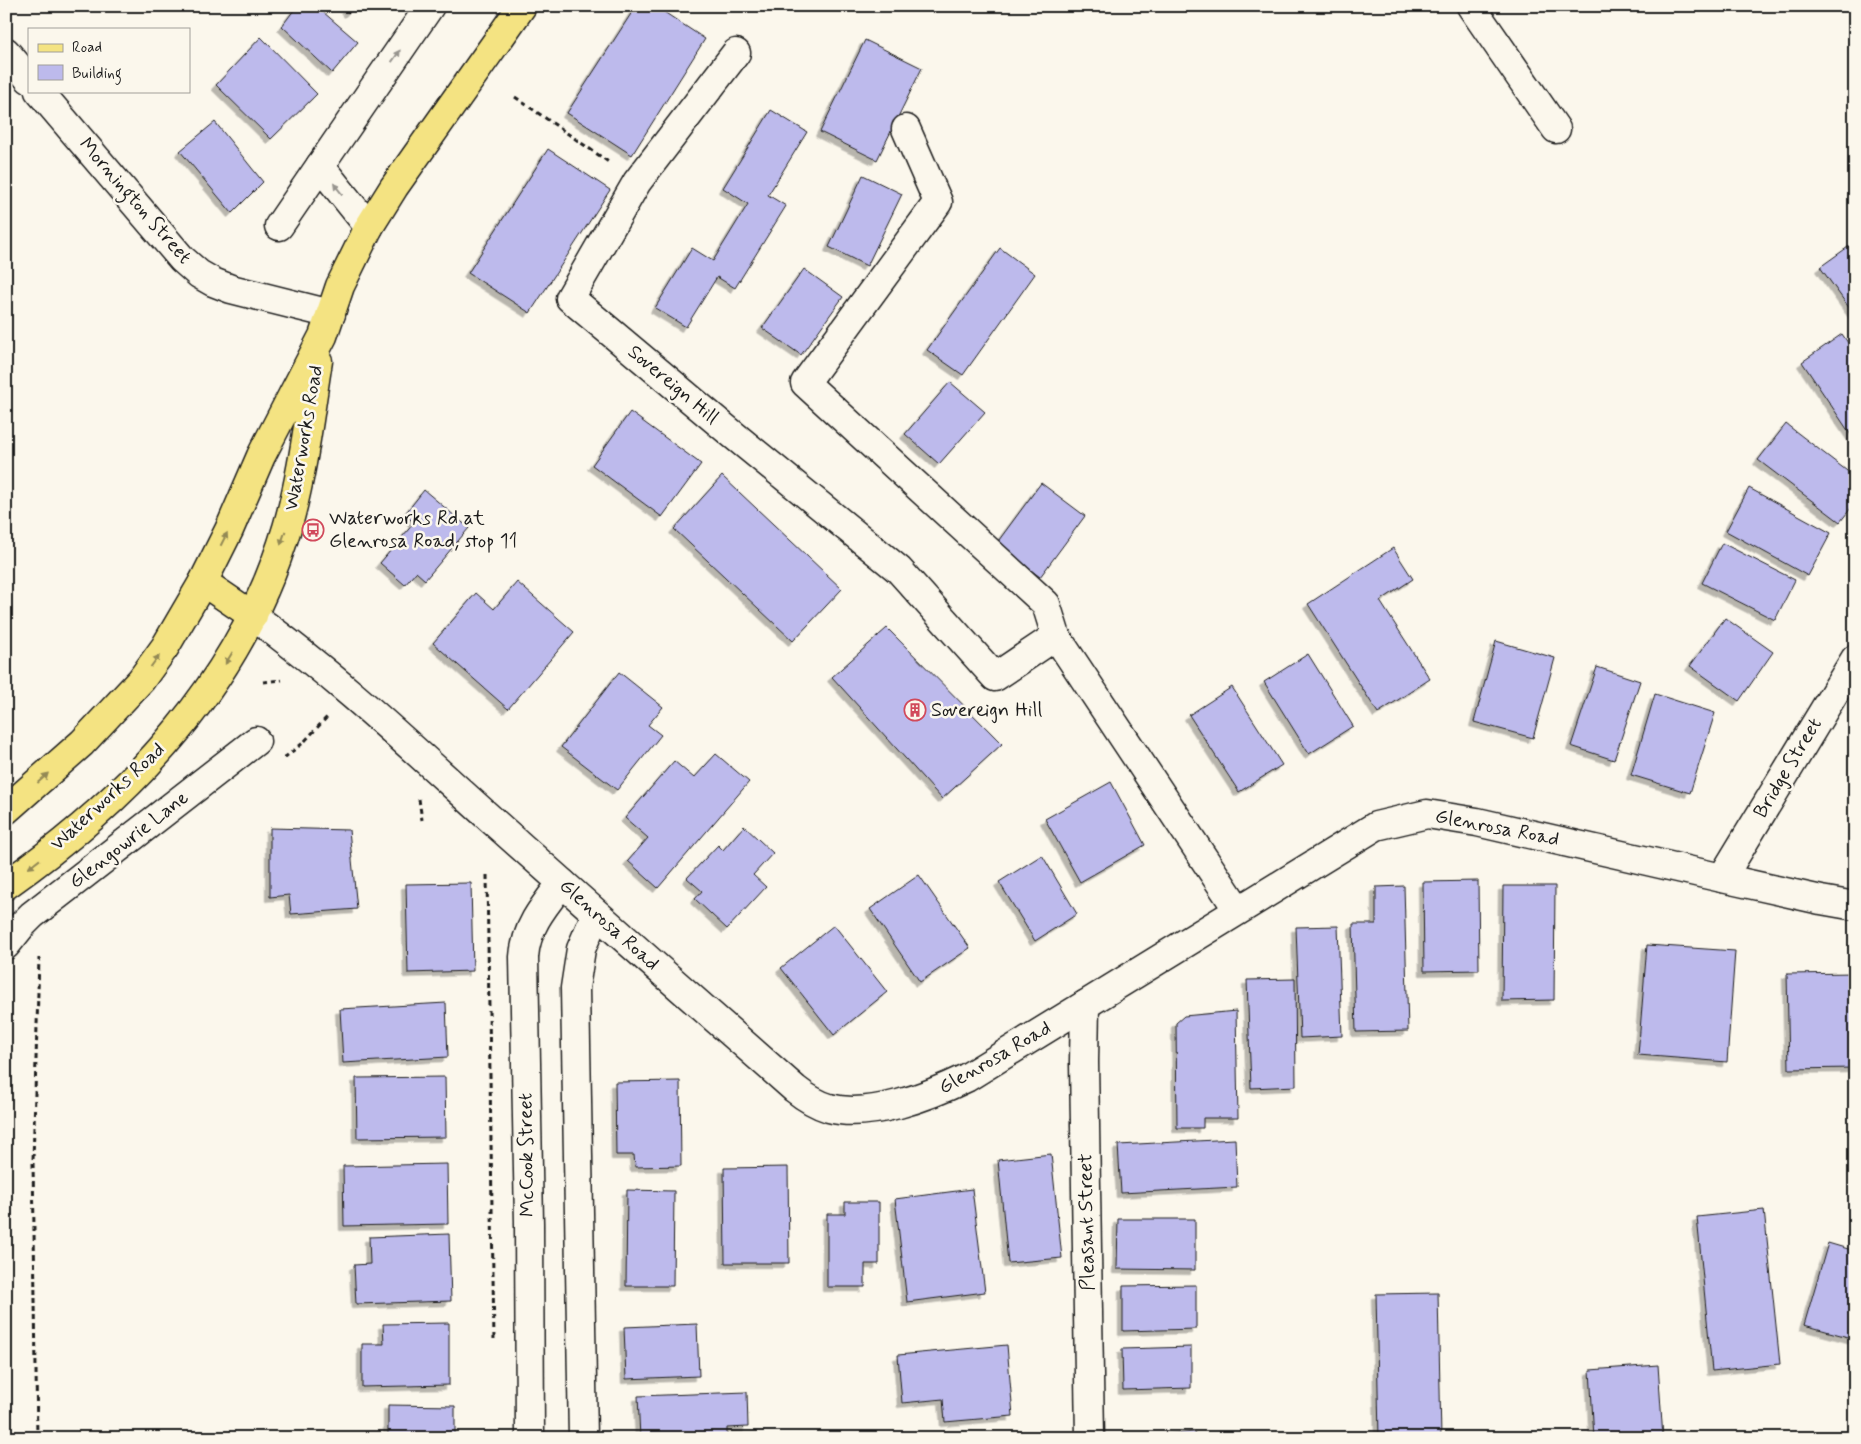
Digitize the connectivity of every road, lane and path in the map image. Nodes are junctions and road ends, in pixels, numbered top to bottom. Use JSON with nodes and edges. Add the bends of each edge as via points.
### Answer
{"nodes":[{"id":1,"x":430,"y":6,"type":"edge"},
{"id":2,"x":522,"y":6,"type":"edge"},
{"id":3,"x":1471,"y":6,"type":"edge"},
{"id":4,"x":6,"y":52,"type":"edge"},
{"id":5,"x":736,"y":53,"type":"dead end"},
{"id":6,"x":28,"y":78,"type":"edge"},
{"id":7,"x":41,"y":92,"type":"edge"},
{"id":8,"x":515,"y":97,"type":"dead end"},
{"id":9,"x":906,"y":129,"type":"dead end"},
{"id":10,"x":1556,"y":129,"type":"dead end"},
{"id":11,"x":320,"y":166,"type":"junction"},
{"id":12,"x":637,"y":182,"type":"junction"},
{"id":13,"x":279,"y":226,"type":"dead end"},
{"id":14,"x":369,"y":227,"type":"junction"},
{"id":15,"x":327,"y":325,"type":"junction"},
{"id":16,"x":203,"y":582,"type":"junction"},
{"id":17,"x":253,"y":616,"type":"junction"},
{"id":18,"x":1056,"y":636,"type":"junction"},
{"id":19,"x":1855,"y":658,"type":"edge"},
{"id":20,"x":330,"y":714,"type":"dead end"},
{"id":21,"x":256,"y":741,"type":"dead end"},
{"id":22,"x":303,"y":743,"type":"dead end"},
{"id":23,"x":6,"y":810,"type":"edge"},
{"id":24,"x":486,"y":875,"type":"dead end"},
{"id":25,"x":1722,"y":878,"type":"junction"},
{"id":26,"x":562,"y":883,"type":"junction"},
{"id":27,"x":6,"y":885,"type":"edge"},
{"id":28,"x":1855,"y":906,"type":"edge"},
{"id":29,"x":1238,"y":910,"type":"junction"},
{"id":30,"x":596,"y":914,"type":"junction"},
{"id":31,"x":6,"y":945,"type":"edge"},
{"id":32,"x":39,"y":953,"type":"dead end"},
{"id":33,"x":1085,"y":1005,"type":"junction"},
{"id":34,"x":494,"y":1349,"type":"dead end"},
{"id":35,"x":37,"y":1438,"type":"edge"},
{"id":36,"x":530,"y":1438,"type":"edge"},
{"id":37,"x":583,"y":1438,"type":"edge"},
{"id":38,"x":1090,"y":1438,"type":"edge"}],
"edges":[{"from":11,"to":1,"type":"street","one_way":true},
{"from":2,"to":14,"type":"main road","name":"Waterworks Road"},
{"from":3,"to":10,"type":"street"},
{"from":4,"to":6,"type":"street"},
{"from":5,"to":12,"type":"street","name":"Sovereign Hill"},
{"from":7,"to":15,"type":"street","name":"Mornington Street","via":[[182,259],[199,274]]},
{"from":8,"to":12,"type":"path"},
{"from":9,"to":18,"type":"street","via":[[938,202],[805,384],[1046,604]]},
{"from":11,"to":13,"type":"street"},
{"from":14,"to":11,"type":"street","one_way":true},
{"from":12,"to":18,"type":"street","name":"Sovereign Hill","via":[[570,298],[899,570],[994,677]]},
{"from":14,"to":15,"type":"main road","name":"Waterworks Road","via":[[348,267]]},
{"from":16,"to":15,"type":"main road","name":"Waterworks Road","one_way":true,"via":[[261,456]]},
{"from":15,"to":17,"type":"main road","name":"Waterworks Road","one_way":true,"via":[[296,494],[275,563]]},
{"from":16,"to":17,"type":"main road"},
{"from":23,"to":16,"type":"main road","name":"Waterworks Road","one_way":true,"via":[[82,743],[141,680],[183,619]]},
{"from":17,"to":26,"type":"street","name":"Glenrosa Road","via":[[348,691]]},
{"from":17,"to":27,"type":"main road","name":"Waterworks Road","one_way":true,"via":[[216,679],[163,748],[83,825]]},
{"from":18,"to":29,"type":"street"},
{"from":19,"to":25,"type":"street","name":"Bridge Street"},
{"from":20,"to":22,"type":"path"},
{"from":21,"to":31,"type":"street","name":"Glengowrie Lane","via":[[32,915]]},
{"from":24,"to":34,"type":"path"},
{"from":25,"to":28,"type":"street","name":"Glenrosa Road"},
{"from":25,"to":29,"type":"street","name":"Glenrosa Road","via":[[1477,822],[1427,814],[1376,826]]},
{"from":26,"to":30,"type":"street","name":"Glenrosa Road"},
{"from":26,"to":36,"type":"street","name":"McCook Street","via":[[538,914],[524,957]]},
{"from":29,"to":33,"type":"street","name":"Glenrosa Road"},
{"from":30,"to":33,"type":"street","name":"Glenrosa Road","via":[[795,1089],[828,1108],[878,1108],[941,1090]]},
{"from":30,"to":37,"type":"street","via":[[581,949],[575,988]]},
{"from":32,"to":35,"type":"path","via":[[33,1161]]},
{"from":33,"to":38,"type":"street","name":"Pleasant Street"}]}
